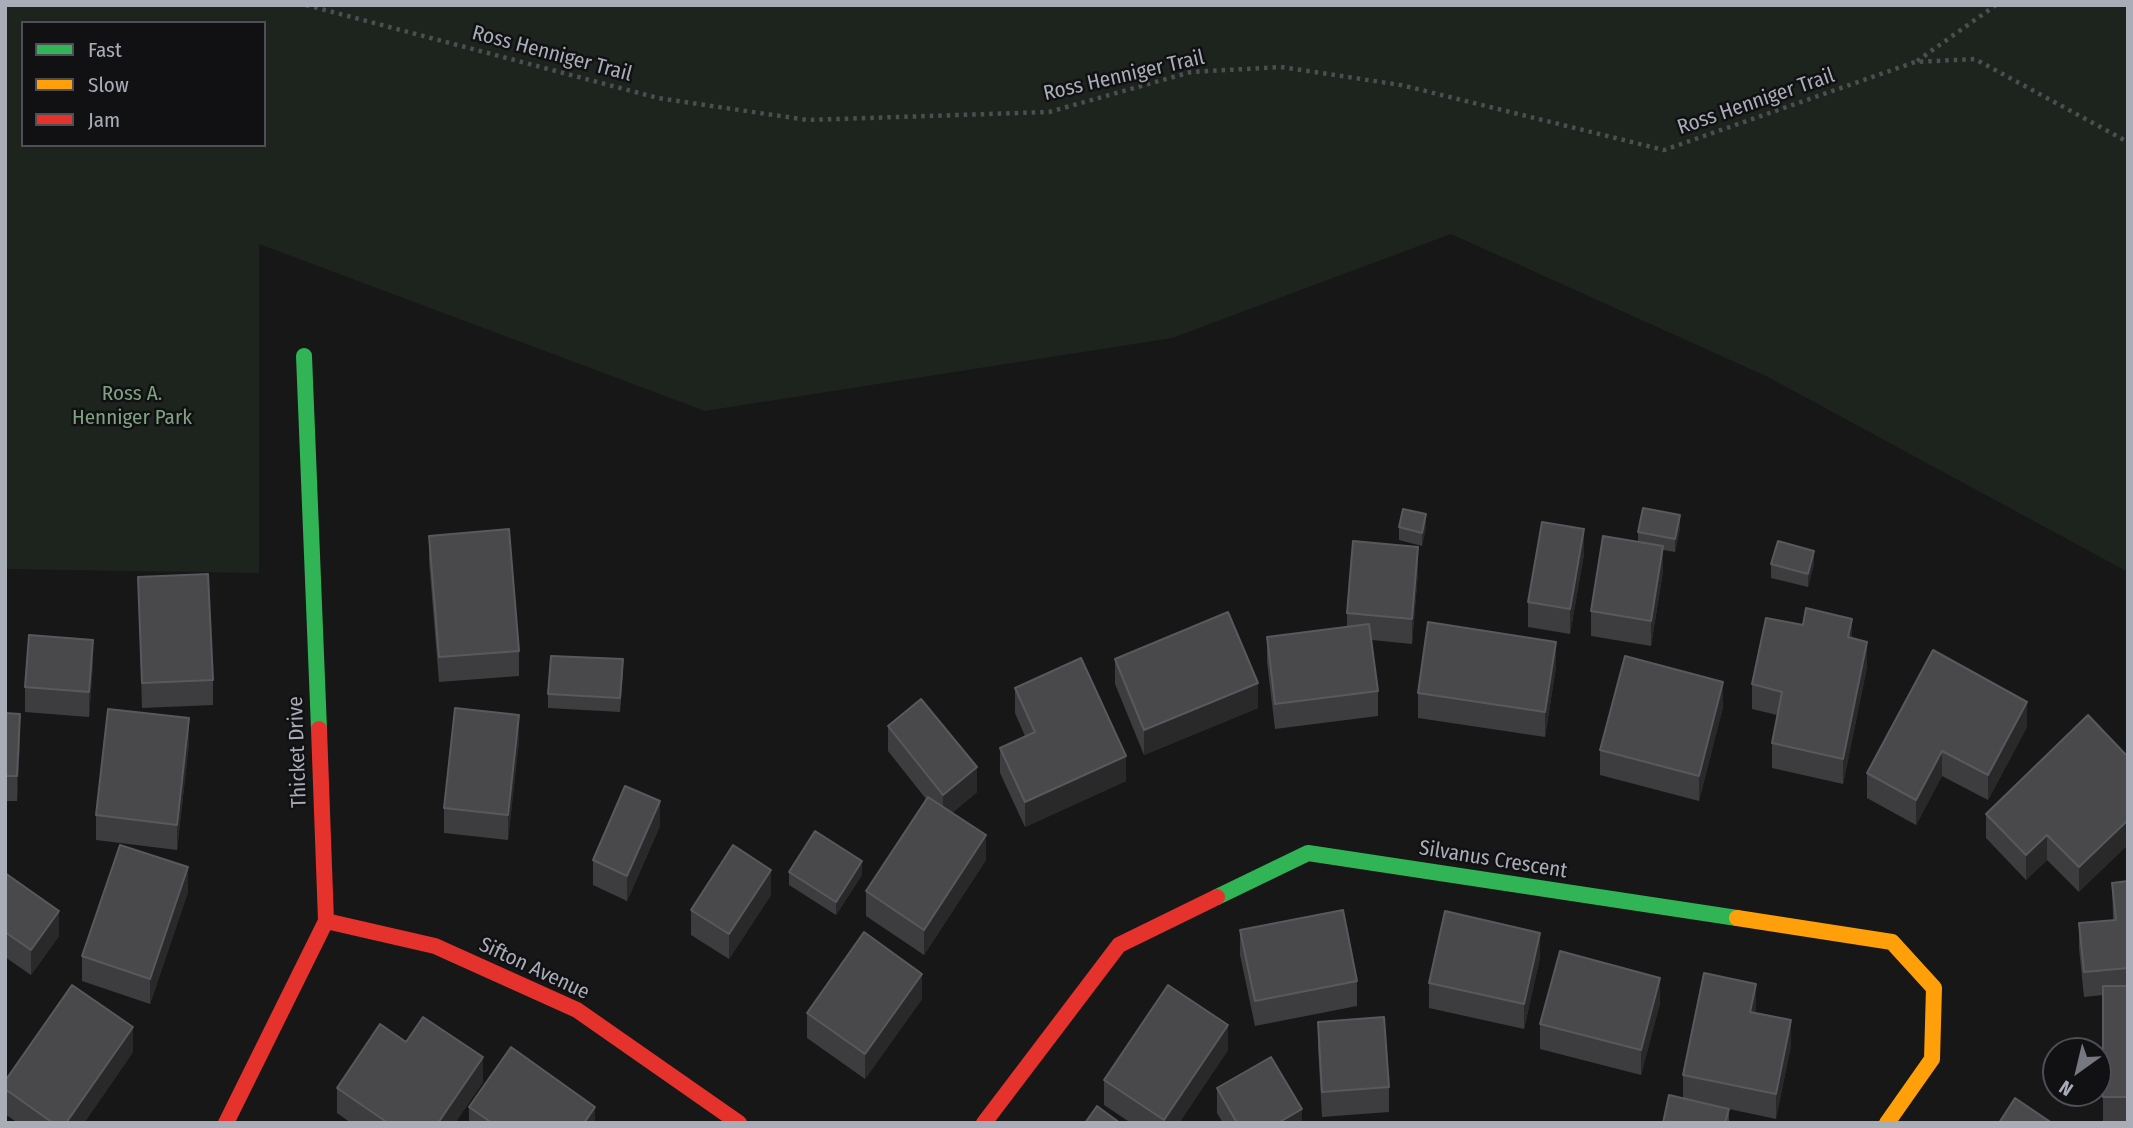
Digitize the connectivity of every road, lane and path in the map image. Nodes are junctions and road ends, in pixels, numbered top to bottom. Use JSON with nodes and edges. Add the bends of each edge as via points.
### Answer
{"nodes":[{"id":1,"x":306,"y":5,"type":"edge"},
{"id":2,"x":1996,"y":5,"type":"edge"},
{"id":3,"x":1916,"y":62,"type":"junction"},
{"id":4,"x":2128,"y":142,"type":"edge"},
{"id":5,"x":304,"y":356,"type":"dead end"},
{"id":6,"x":326,"y":921,"type":"junction"},
{"id":7,"x":226,"y":1123,"type":"edge"},
{"id":8,"x":739,"y":1123,"type":"edge"},
{"id":9,"x":984,"y":1123,"type":"edge"},
{"id":10,"x":1887,"y":1123,"type":"edge"}],
"edges":[{"from":1,"to":3,"type":"path","name":"Ross Henniger Trail","via":[[658,98],[807,121],[1049,112],[1191,72],[1281,67],[1401,85],[1664,150]]},
{"from":2,"to":3,"type":"path"},
{"from":3,"to":4,"type":"path","name":"Ross Henniger Trail","via":[[1975,59]]},
{"from":5,"to":6,"type":"street","name":"Thicket Drive"},
{"from":6,"to":7,"type":"street","name":"Thicket Drive"},
{"from":6,"to":8,"type":"street","name":"Sifton Avenue","via":[[435,946],[577,1010]]},
{"from":9,"to":10,"type":"street","name":"Silvanus Crescent","via":[[1119,944],[1308,853],[1892,942],[1934,988],[1932,1059]]}]}
